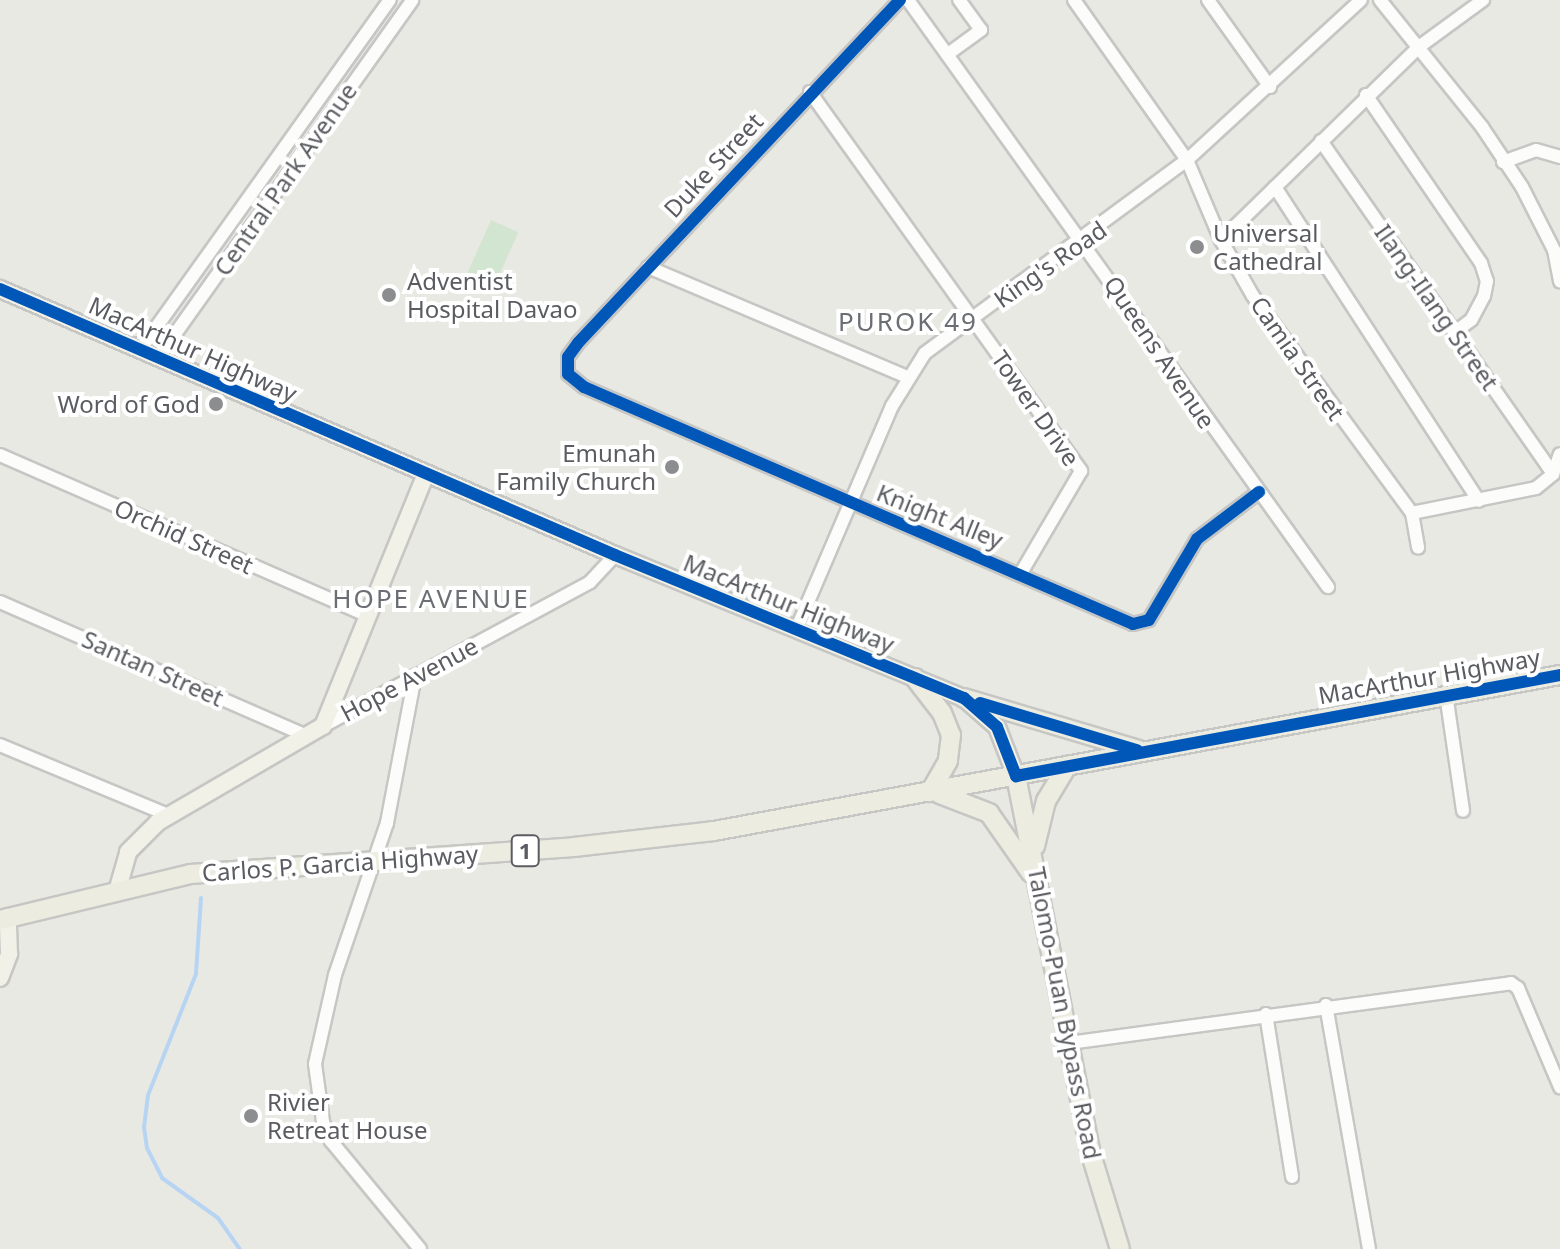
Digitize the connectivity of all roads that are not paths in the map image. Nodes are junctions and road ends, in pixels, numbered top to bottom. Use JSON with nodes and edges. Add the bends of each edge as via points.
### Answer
{"nodes":[{"id":1,"x":390,"y":0,"type":"edge"},
{"id":2,"x":412,"y":0,"type":"edge"},
{"id":3,"x":900,"y":0,"type":"edge"},
{"id":4,"x":908,"y":0,"type":"edge"},
{"id":5,"x":959,"y":0,"type":"edge"},
{"id":6,"x":1074,"y":0,"type":"edge"},
{"id":7,"x":1208,"y":0,"type":"edge"},
{"id":8,"x":1361,"y":0,"type":"edge"},
{"id":9,"x":1380,"y":0,"type":"edge"},
{"id":10,"x":1483,"y":0,"type":"edge"},
{"id":11,"x":1420,"y":46,"type":"junction"},
{"id":12,"x":948,"y":54,"type":"junction"},
{"id":13,"x":332,"y":82,"type":"junction"},
{"id":14,"x":1270,"y":87,"type":"junction"},
{"id":15,"x":346,"y":92,"type":"junction"},
{"id":16,"x":810,"y":92,"type":"junction"},
{"id":17,"x":1366,"y":95,"type":"junction"},
{"id":18,"x":1321,"y":141,"type":"junction"},
{"id":19,"x":1560,"y":157,"type":"edge"},
{"id":20,"x":1187,"y":160,"type":"junction"},
{"id":21,"x":1503,"y":162,"type":"junction"},
{"id":22,"x":1275,"y":187,"type":"junction"},
{"id":23,"x":226,"y":229,"type":"junction"},
{"id":24,"x":241,"y":240,"type":"junction"},
{"id":25,"x":1084,"y":240,"type":"junction"},
{"id":26,"x":1221,"y":240,"type":"junction"},
{"id":27,"x":648,"y":267,"type":"junction"},
{"id":28,"x":1560,"y":281,"type":"edge"},
{"id":29,"x":0,"y":289,"type":"edge"},
{"id":30,"x":972,"y":319,"type":"junction"},
{"id":31,"x":1455,"y":332,"type":"junction"},
{"id":32,"x":140,"y":350,"type":"junction"},
{"id":33,"x":158,"y":358,"type":"junction"},
{"id":34,"x":566,"y":366,"type":"joint"},
{"id":35,"x":907,"y":377,"type":"junction"},
{"id":36,"x":1560,"y":454,"type":"edge"},
{"id":37,"x":0,"y":455,"type":"edge"},
{"id":38,"x":426,"y":474,"type":"junction"},
{"id":39,"x":1553,"y":474,"type":"junction"},
{"id":40,"x":1259,"y":492,"type":"junction"},
{"id":41,"x":1479,"y":501,"type":"junction"},
{"id":42,"x":851,"y":503,"type":"junction"},
{"id":43,"x":1412,"y":513,"type":"junction"},
{"id":44,"x":1418,"y":547,"type":"dead end"},
{"id":45,"x":615,"y":555,"type":"junction"},
{"id":46,"x":1021,"y":573,"type":"junction"},
{"id":47,"x":1328,"y":587,"type":"dead end"},
{"id":48,"x":0,"y":602,"type":"edge"},
{"id":49,"x":368,"y":616,"type":"junction"},
{"id":50,"x":796,"y":630,"type":"junction"},
{"id":51,"x":1560,"y":675,"type":"edge"},
{"id":52,"x":415,"y":676,"type":"junction"},
{"id":53,"x":915,"y":678,"type":"junction"},
{"id":54,"x":1446,"y":694,"type":"junction"},
{"id":55,"x":964,"y":698,"type":"junction"},
{"id":56,"x":323,"y":726,"type":"junction"},
{"id":57,"x":305,"y":735,"type":"junction"},
{"id":58,"x":0,"y":745,"type":"edge"},
{"id":59,"x":1145,"y":752,"type":"junction"},
{"id":60,"x":1067,"y":766,"type":"junction"},
{"id":61,"x":1016,"y":776,"type":"junction"},
{"id":62,"x":930,"y":792,"type":"junction"},
{"id":63,"x":1463,"y":811,"type":"dead end"},
{"id":64,"x":168,"y":815,"type":"junction"},
{"id":65,"x":376,"y":860,"type":"junction"},
{"id":66,"x":1034,"y":860,"type":"junction"},
{"id":67,"x":1039,"y":887,"type":"junction"},
{"id":68,"x":118,"y":888,"type":"junction"},
{"id":69,"x":4,"y":918,"type":"edge"},
{"id":70,"x":0,"y":978,"type":"edge"},
{"id":71,"x":1326,"y":1005,"type":"junction"},
{"id":72,"x":1266,"y":1014,"type":"junction"},
{"id":73,"x":1069,"y":1043,"type":"junction"},
{"id":74,"x":1560,"y":1087,"type":"edge"},
{"id":75,"x":1292,"y":1177,"type":"dead end"},
{"id":76,"x":420,"y":1249,"type":"edge"},
{"id":77,"x":1120,"y":1249,"type":"edge"},
{"id":78,"x":1369,"y":1249,"type":"edge"}],
"edges":[{"from":1,"to":13,"type":"street","name":"Central Park Avenue"},
{"from":2,"to":15,"type":"street","name":"Central Park Avenue"},
{"from":3,"to":16,"type":"street","name":"Duke Street"},
{"from":4,"to":12,"type":"street","name":"Queens Avenue"},
{"from":5,"to":12,"type":"street","via":[[981,30]]},
{"from":6,"to":20,"type":"street","name":"Camia Street"},
{"from":7,"to":14,"type":"street"},
{"from":8,"to":14,"type":"street","name":"King's Road"},
{"from":9,"to":11,"type":"street"},
{"from":10,"to":11,"type":"street"},
{"from":11,"to":17,"type":"street"},
{"from":11,"to":21,"type":"street"},
{"from":12,"to":25,"type":"street","name":"Queens Avenue"},
{"from":13,"to":15,"type":"street"},
{"from":13,"to":23,"type":"street","name":"Central Park Avenue"},
{"from":14,"to":20,"type":"street","name":"King's Road"},
{"from":15,"to":24,"type":"street","name":"Central Park Avenue"},
{"from":16,"to":27,"type":"street","name":"Duke Street"},
{"from":16,"to":30,"type":"street","name":"Tower Drive"},
{"from":17,"to":18,"type":"street"},
{"from":17,"to":31,"type":"street","via":[[1481,263],[1487,281],[1484,296],[1471,320]]},
{"from":18,"to":22,"type":"street"},
{"from":18,"to":31,"type":"street","name":"Ilang-Ilang Street"},
{"from":19,"to":21,"type":"street","via":[[1536,150]]},
{"from":20,"to":25,"type":"street","name":"King's Road"},
{"from":20,"to":26,"type":"street","name":"Camia Street"},
{"from":21,"to":28,"type":"street","via":[[1541,217]]},
{"from":22,"to":26,"type":"street"},
{"from":22,"to":41,"type":"street"},
{"from":23,"to":24,"type":"street"},
{"from":23,"to":32,"type":"street","name":"Central Park Avenue"},
{"from":24,"to":33,"type":"street","name":"Central Park Avenue"},
{"from":25,"to":30,"type":"street","name":"King's Road"},
{"from":25,"to":40,"type":"street","name":"Queens Avenue"},
{"from":26,"to":43,"type":"street","name":"Camia Street","via":[[1295,359]]},
{"from":27,"to":34,"type":"street","name":"Duke Street","via":[[572,350]]},
{"from":27,"to":35,"type":"street"},
{"from":29,"to":32,"type":"main road","name":"MacArthur Highway"},
{"from":30,"to":35,"type":"street","name":"King's Road","via":[[936,342]]},
{"from":30,"to":46,"type":"street","name":"Tower Drive","via":[[1081,471]]},
{"from":31,"to":39,"type":"street","name":"Ilang-Ilang Street"},
{"from":32,"to":33,"type":"main road","name":"MacArthur Highway"},
{"from":33,"to":38,"type":"main road","name":"MacArthur Highway"},
{"from":34,"to":42,"type":"street","name":"Knight Alley","via":[[584,387]]},
{"from":35,"to":42,"type":"street","name":"King's Road"},
{"from":36,"to":39,"type":"street"},
{"from":37,"to":49,"type":"street","name":"Orchid Street"},
{"from":38,"to":45,"type":"main road","name":"MacArthur Highway"},
{"from":38,"to":49,"type":"main road","name":"Hope Avenue"},
{"from":39,"to":41,"type":"street","via":[[1536,488]]},
{"from":40,"to":46,"type":"street","name":"Knight Alley","via":[[1189,547],[1145,623],[1127,623]]},
{"from":40,"to":47,"type":"street","name":"Queens Avenue"},
{"from":41,"to":43,"type":"street"},
{"from":42,"to":46,"type":"street","name":"Knight Alley"},
{"from":42,"to":50,"type":"street","name":"King's Road"},
{"from":43,"to":44,"type":"street","name":"Camia Street"},
{"from":45,"to":50,"type":"main road","name":"MacArthur Highway"},
{"from":45,"to":52,"type":"street","name":"Hope Avenue","via":[[590,582]]},
{"from":48,"to":57,"type":"street","name":"Santan Street"},
{"from":49,"to":56,"type":"main road","name":"Hope Avenue"},
{"from":50,"to":53,"type":"main road","name":"MacArthur Highway"},
{"from":51,"to":54,"type":"highway","name":"MacArthur Highway","number":"1"},
{"from":52,"to":56,"type":"street","name":"Hope Avenue"},
{"from":52,"to":65,"type":"street","via":[[399,771]]},
{"from":53,"to":55,"type":"main road","name":"MacArthur Highway"},
{"from":53,"to":62,"type":"highway","via":[[942,713],[951,735],[948,761]]},
{"from":54,"to":59,"type":"highway","name":"MacArthur Highway","number":"1"},
{"from":54,"to":63,"type":"street"},
{"from":55,"to":59,"type":"highway"},
{"from":55,"to":61,"type":"main road","name":"MacArthur Highway","via":[[997,727]]},
{"from":56,"to":57,"type":"main road","name":"Hope Avenue"},
{"from":57,"to":64,"type":"main road","name":"Hope Avenue"},
{"from":58,"to":64,"type":"street"},
{"from":59,"to":60,"type":"highway","name":"MacArthur Highway","number":"1"},
{"from":60,"to":61,"type":"highway","name":"MacArthur Highway","number":"1"},
{"from":60,"to":66,"type":"highway","via":[[1043,809]]},
{"from":61,"to":62,"type":"highway","name":"Carlos P. Garcia Highway","number":"1"},
{"from":61,"to":66,"type":"highway","name":"Talomo-Puan Bypass Road"},
{"from":62,"to":65,"type":"highway","name":"Carlos P. Garcia Highway","number":"1","via":[[666,839]]},
{"from":62,"to":67,"type":"highway","via":[[965,800],[989,813]]},
{"from":64,"to":68,"type":"main road","name":"Hope Avenue","via":[[128,852]]},
{"from":65,"to":68,"type":"highway","name":"Carlos P. Garcia Highway","number":"1","via":[[234,869]]},
{"from":65,"to":76,"type":"street","via":[[323,1019],[315,1064],[317,1091],[331,1141]]},
{"from":66,"to":67,"type":"highway","name":"Talomo-Puan Bypass Road"},
{"from":67,"to":73,"type":"highway","name":"Talomo-Puan Bypass Road"},
{"from":68,"to":69,"type":"highway","name":"Carlos P. Garcia Highway","number":"1"},
{"from":69,"to":70,"type":"main road","via":[[9,954]]},
{"from":71,"to":72,"type":"street"},
{"from":71,"to":74,"type":"street","via":[[1511,983],[1518,988]]},
{"from":71,"to":78,"type":"street"},
{"from":72,"to":73,"type":"street"},
{"from":72,"to":75,"type":"street"},
{"from":73,"to":77,"type":"highway","name":"Talomo-Puan Bypass Road","via":[[1090,1151]]}]}
